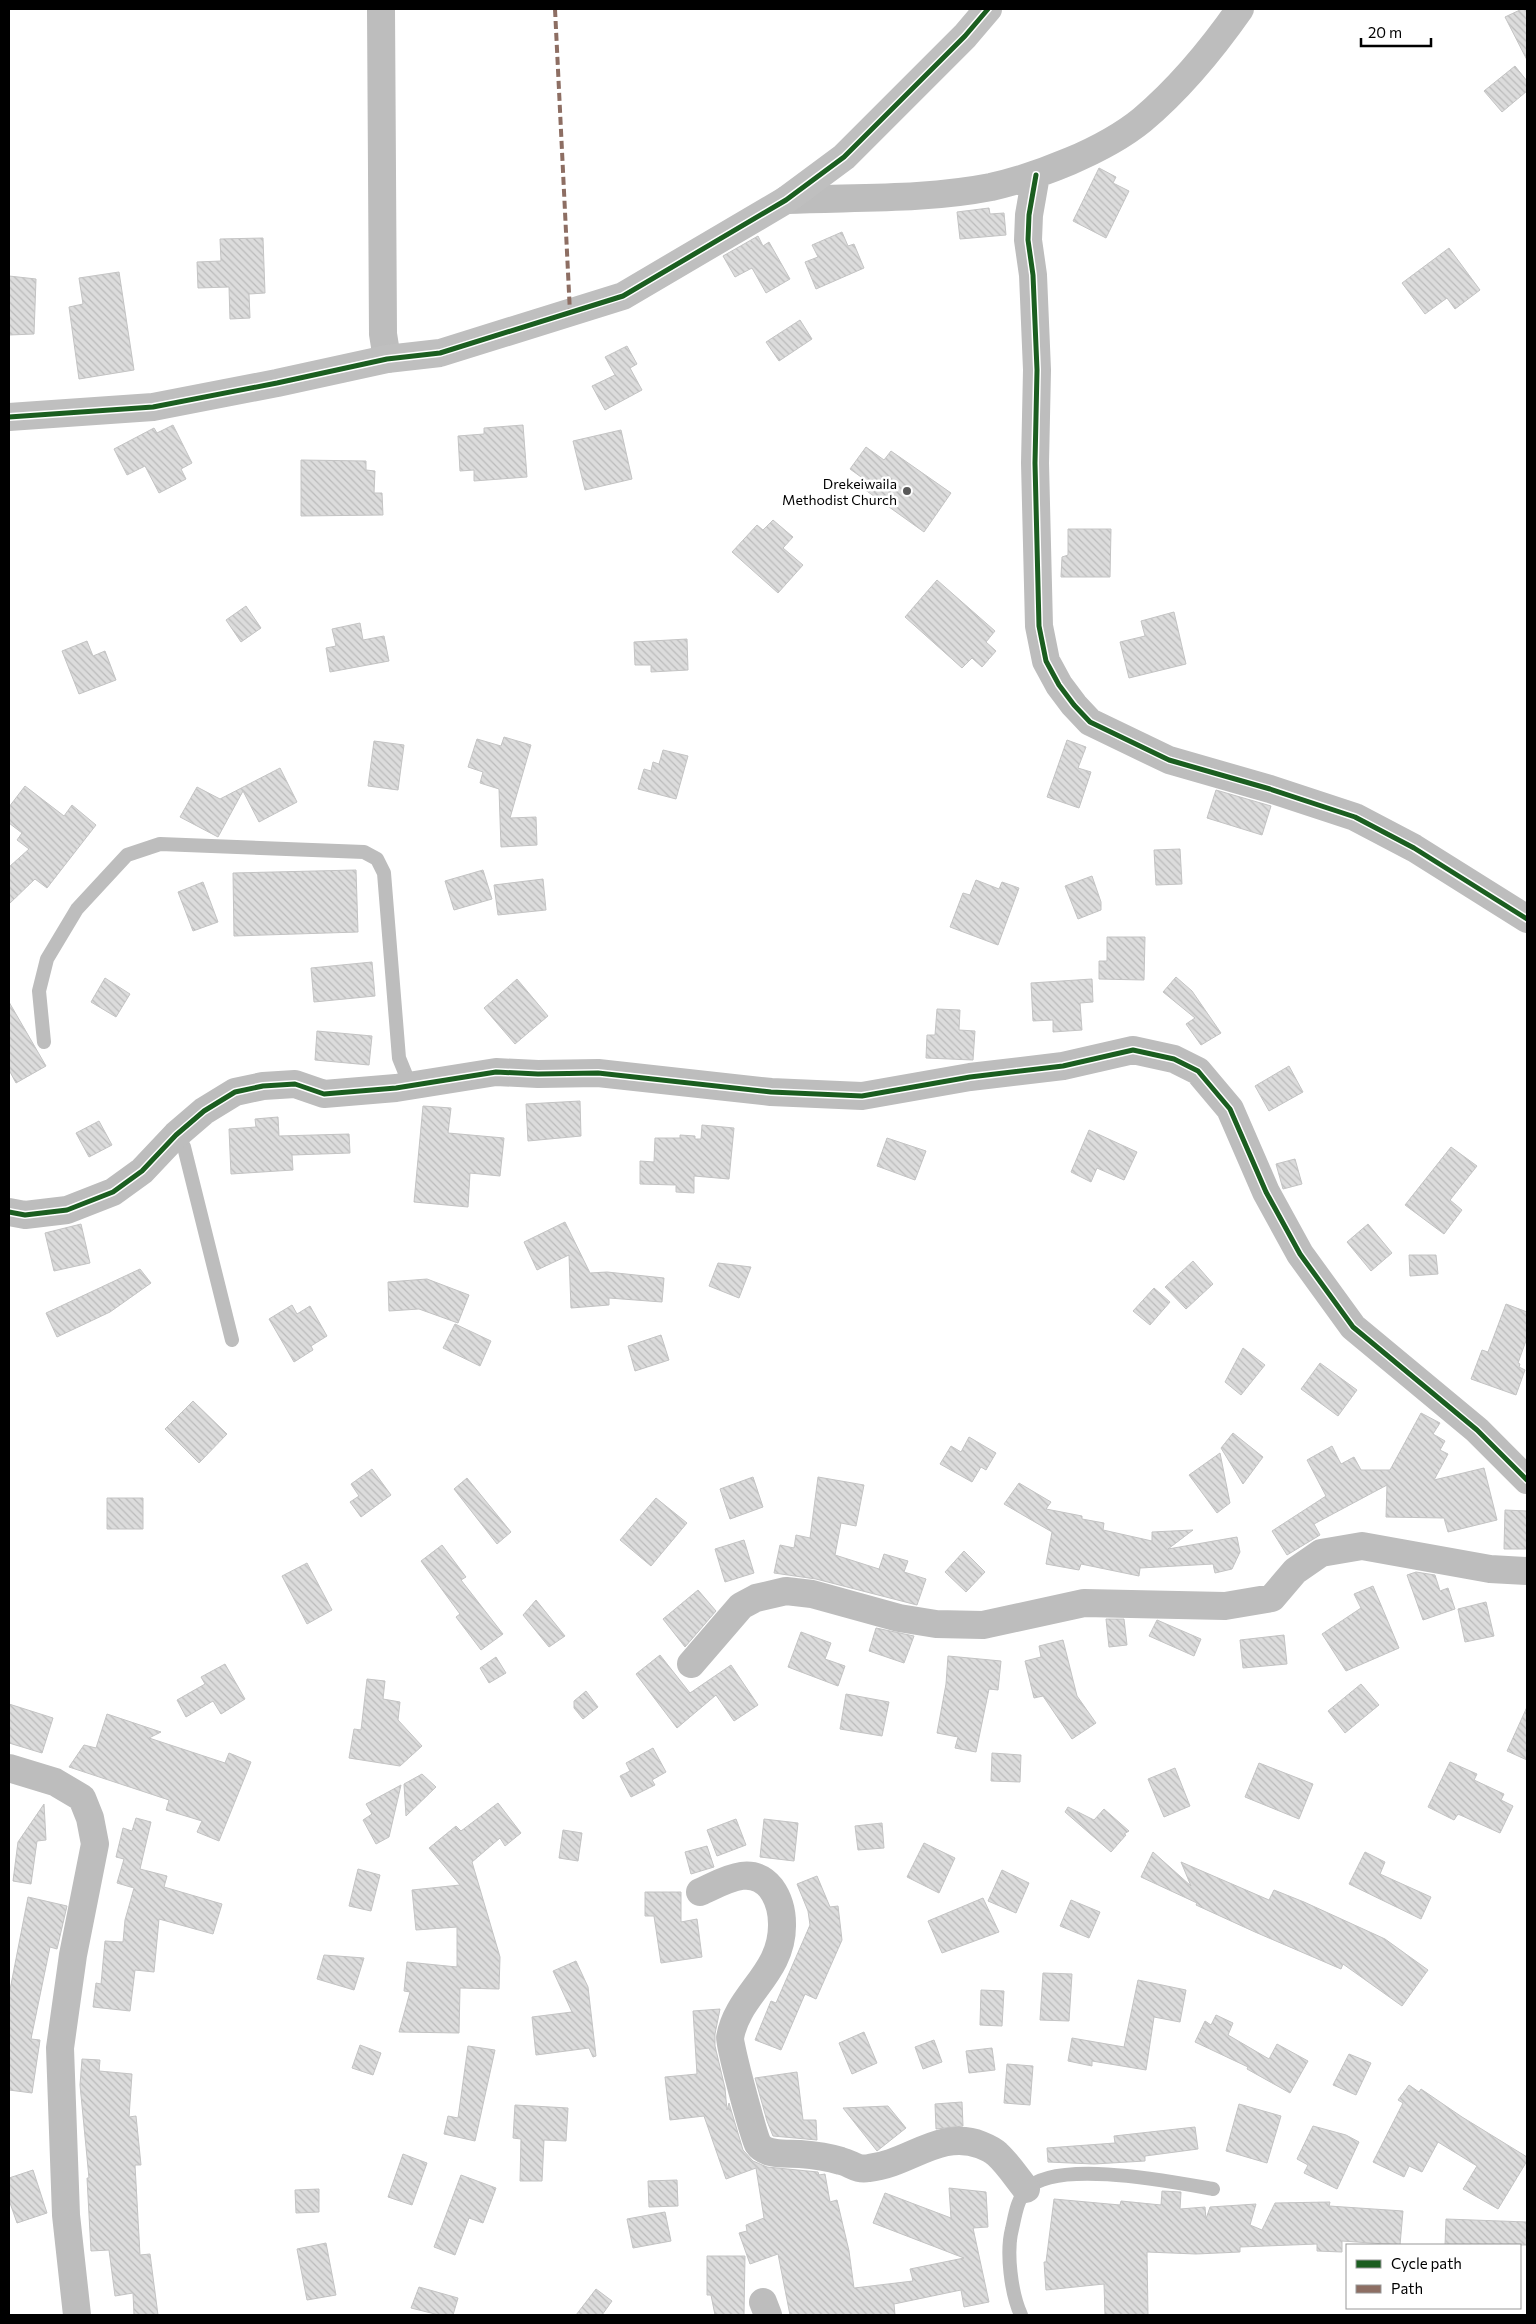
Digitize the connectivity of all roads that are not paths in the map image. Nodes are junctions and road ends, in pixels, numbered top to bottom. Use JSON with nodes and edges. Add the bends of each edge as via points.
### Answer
{"nodes":[{"id":1,"x":381,"y":9,"type":"edge"},
{"id":2,"x":988,"y":9,"type":"edge"},
{"id":3,"x":1240,"y":9,"type":"edge"},
{"id":4,"x":1036,"y":175,"type":"junction"},
{"id":5,"x":786,"y":200,"type":"junction"},
{"id":6,"x":387,"y":359,"type":"junction"},
{"id":7,"x":9,"y":418,"type":"edge"},
{"id":8,"x":1527,"y":919,"type":"edge"},
{"id":9,"x":44,"y":1042,"type":"dead end"},
{"id":10,"x":410,"y":1085,"type":"junction"},
{"id":11,"x":176,"y":1135,"type":"junction"},
{"id":12,"x":9,"y":1212,"type":"edge"},
{"id":13,"x":232,"y":1340,"type":"dead end"},
{"id":14,"x":1527,"y":1480,"type":"edge"},
{"id":15,"x":1527,"y":1571,"type":"edge"},
{"id":16,"x":691,"y":1664,"type":"dead end"},
{"id":17,"x":9,"y":1768,"type":"edge"},
{"id":18,"x":700,"y":1892,"type":"dead end"},
{"id":19,"x":1026,"y":2189,"type":"junction"},
{"id":20,"x":1212,"y":2189,"type":"dead end"},
{"id":21,"x":76,"y":2315,"type":"edge"},
{"id":22,"x":1021,"y":2315,"type":"edge"}],
"edges":[{"from":1,"to":6,"type":"street","via":[[383,334]]},
{"from":2,"to":5,"type":"street","via":[[844,157]]},
{"from":3,"to":4,"type":"street","via":[[1188,76],[1142,120],[1092,151]]},
{"from":4,"to":5,"type":"street","via":[[990,187],[944,193]]},
{"from":4,"to":8,"type":"street","via":[[1028,215],[1028,240],[1033,276],[1037,370],[1038,626],[1046,661],[1059,685],[1090,722],[1169,760],[1355,817],[1414,848]]},
{"from":5,"to":6,"type":"street","via":[[623,296],[464,347]]},
{"from":6,"to":7,"type":"street","via":[[153,407]]},
{"from":9,"to":10,"type":"lane","via":[[39,991],[47,959],[77,909],[127,855],[160,844],[364,852],[377,859],[384,873],[399,1058]]},
{"from":10,"to":11,"type":"street","via":[[324,1094],[295,1084],[263,1086],[235,1092],[204,1111]]},
{"from":10,"to":14,"type":"street","via":[[496,1072],[598,1073],[771,1092],[862,1096],[970,1077],[1063,1066],[1133,1050],[1174,1058],[1198,1071],[1230,1109],[1266,1192],[1300,1254],[1353,1327],[1477,1430]]},
{"from":11,"to":12,"type":"street","via":[[142,1171],[113,1192],[66,1210],[25,1215]]},
{"from":11,"to":13,"type":"lane","via":[[184,1147]]},
{"from":15,"to":16,"type":"street","via":[[1490,1569],[1362,1546],[1321,1553],[1295,1570],[1272,1598],[1225,1606],[1084,1603],[983,1624],[936,1624],[899,1618],[812,1594],[786,1591],[756,1598],[741,1606]]},
{"from":17,"to":21,"type":"street","via":[[55,1782],[82,1798],[95,1844],[73,1955],[60,2048],[66,2215]]},
{"from":18,"to":19,"type":"street","via":[[748,1874],[766,1882],[781,1908],[782,1933],[775,1961],[735,2021],[729,2040],[750,2125],[762,2148],[769,2152],[812,2154],[844,2162],[856,2169],[886,2165],[950,2140],[963,2140],[996,2153]]},
{"from":19,"to":20,"type":"lane","via":[[1042,2179],[1070,2173],[1144,2177]]},
{"from":19,"to":22,"type":"lane","via":[[1021,2196],[1009,2240],[1014,2295]]}]}
